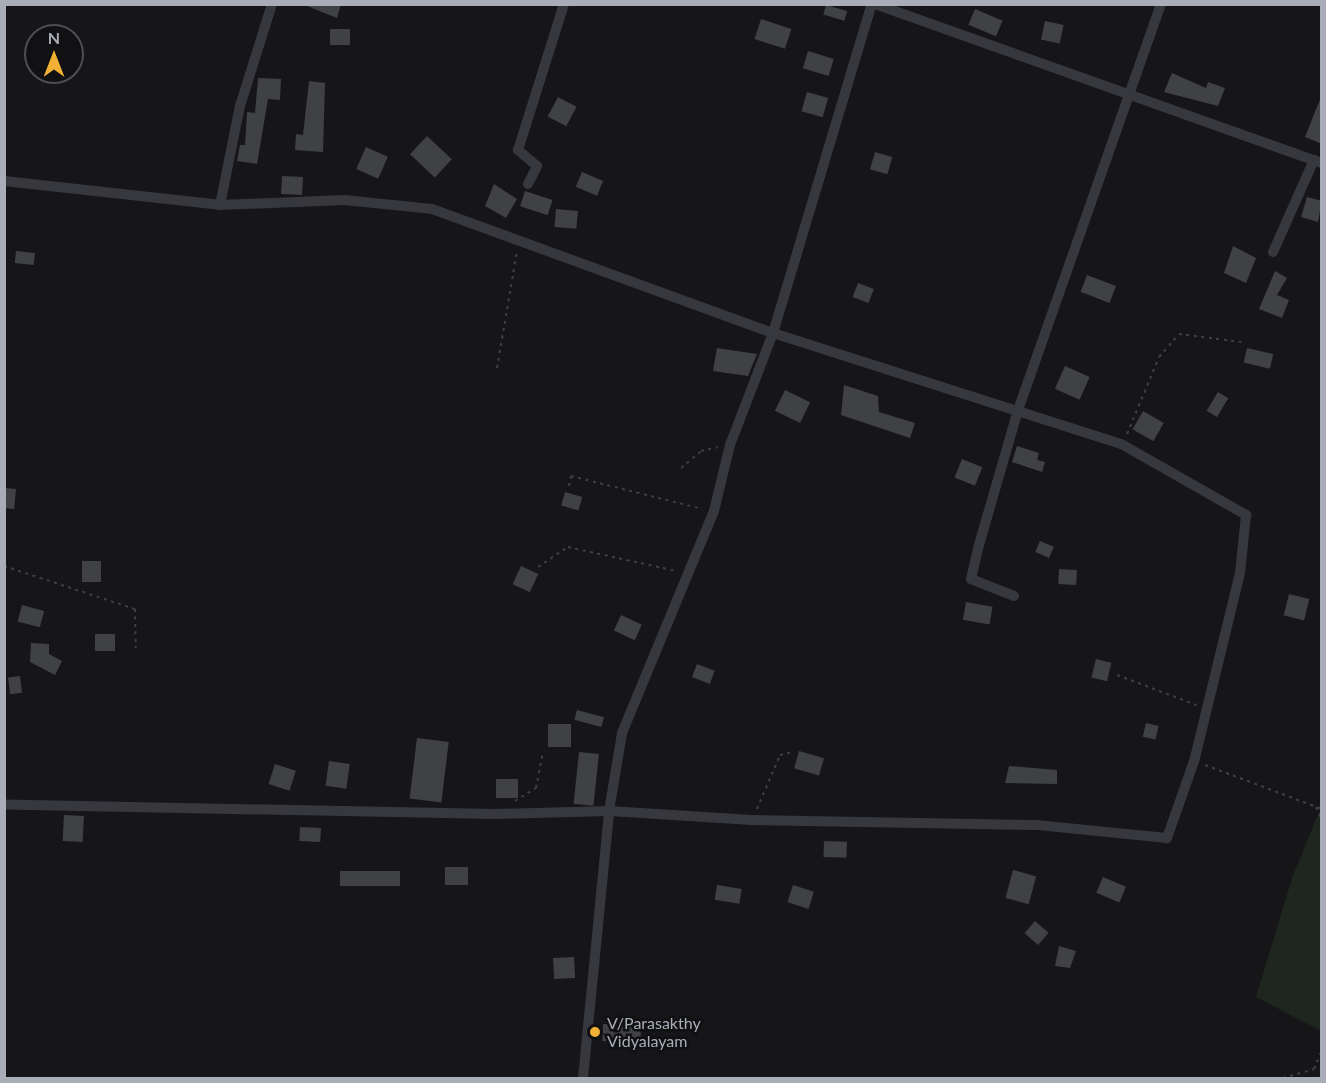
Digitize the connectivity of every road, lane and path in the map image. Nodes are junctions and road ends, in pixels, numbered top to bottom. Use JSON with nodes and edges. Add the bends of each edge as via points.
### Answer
{"nodes":[{"id":1,"x":272,"y":4,"type":"edge"},
{"id":2,"x":564,"y":4,"type":"edge"},
{"id":3,"x":874,"y":4,"type":"edge"},
{"id":4,"x":1161,"y":4,"type":"edge"},
{"id":5,"x":1130,"y":91,"type":"junction"},
{"id":6,"x":1318,"y":162,"type":"edge"},
{"id":7,"x":4,"y":182,"type":"edge"},
{"id":8,"x":528,"y":184,"type":"dead end"},
{"id":9,"x":220,"y":205,"type":"junction"},
{"id":10,"x":518,"y":243,"type":"junction"},
{"id":11,"x":1274,"y":252,"type":"dead end"},
{"id":12,"x":773,"y":333,"type":"junction"},
{"id":13,"x":1241,"y":342,"type":"dead end"},
{"id":14,"x":497,"y":368,"type":"dead end"},
{"id":15,"x":1018,"y":410,"type":"junction"},
{"id":16,"x":729,"y":445,"type":"junction"},
{"id":17,"x":1123,"y":445,"type":"junction"},
{"id":18,"x":681,"y":468,"type":"dead end"},
{"id":19,"x":569,"y":486,"type":"dead end"},
{"id":20,"x":714,"y":511,"type":"junction"},
{"id":21,"x":4,"y":566,"type":"edge"},
{"id":22,"x":538,"y":567,"type":"dead end"},
{"id":23,"x":688,"y":574,"type":"junction"},
{"id":24,"x":1014,"y":596,"type":"dead end"},
{"id":25,"x":136,"y":648,"type":"dead end"},
{"id":26,"x":1117,"y":675,"type":"dead end"},
{"id":27,"x":1207,"y":710,"type":"junction"},
{"id":28,"x":543,"y":752,"type":"dead end"},
{"id":29,"x":792,"y":752,"type":"dead end"},
{"id":30,"x":1194,"y":761,"type":"junction"},
{"id":31,"x":4,"y":805,"type":"edge"},
{"id":32,"x":1316,"y":807,"type":"junction"},
{"id":33,"x":1322,"y":809,"type":"edge"},
{"id":34,"x":609,"y":811,"type":"junction"},
{"id":35,"x":495,"y":814,"type":"junction"},
{"id":36,"x":752,"y":820,"type":"junction"},
{"id":37,"x":1322,"y":821,"type":"edge"},
{"id":38,"x":1322,"y":1050,"type":"edge"},
{"id":39,"x":583,"y":1078,"type":"edge"},
{"id":40,"x":1283,"y":1078,"type":"edge"}],
"edges":[{"from":1,"to":9,"type":"street","via":[[240,105]]},
{"from":2,"to":8,"type":"street","via":[[518,150],[537,166]]},
{"from":3,"to":5,"type":"street"},
{"from":3,"to":12,"type":"street"},
{"from":4,"to":5,"type":"street"},
{"from":5,"to":6,"type":"street"},
{"from":5,"to":15,"type":"street"},
{"from":6,"to":11,"type":"street"},
{"from":7,"to":9,"type":"street"},
{"from":9,"to":10,"type":"street","via":[[344,200],[432,209]]},
{"from":10,"to":12,"type":"street"},
{"from":10,"to":14,"type":"path"},
{"from":12,"to":15,"type":"street"},
{"from":12,"to":16,"type":"street"},
{"from":13,"to":17,"type":"path","via":[[1179,334],[1159,357]]},
{"from":15,"to":17,"type":"street"},
{"from":15,"to":24,"type":"street","via":[[971,579]]},
{"from":16,"to":18,"type":"path","via":[[701,451]]},
{"from":16,"to":20,"type":"street"},
{"from":17,"to":27,"type":"street","via":[[1246,515],[1240,573]]},
{"from":19,"to":20,"type":"path","via":[[571,476]]},
{"from":20,"to":23,"type":"street"},
{"from":21,"to":25,"type":"path","via":[[135,609]]},
{"from":22,"to":23,"type":"path","via":[[568,547]]},
{"from":23,"to":34,"type":"street","via":[[622,733]]},
{"from":26,"to":27,"type":"path"},
{"from":27,"to":30,"type":"street"},
{"from":28,"to":35,"type":"path","via":[[536,788]]},
{"from":29,"to":36,"type":"path","via":[[780,754]]},
{"from":30,"to":32,"type":"path"},
{"from":30,"to":36,"type":"street","via":[[1167,838],[1036,825]]},
{"from":31,"to":35,"type":"street"},
{"from":32,"to":33,"type":"path"},
{"from":32,"to":37,"type":"path"},
{"from":34,"to":35,"type":"street"},
{"from":34,"to":36,"type":"street"},
{"from":34,"to":39,"type":"street"},
{"from":38,"to":40,"type":"path","via":[[1314,1069]]}]}
